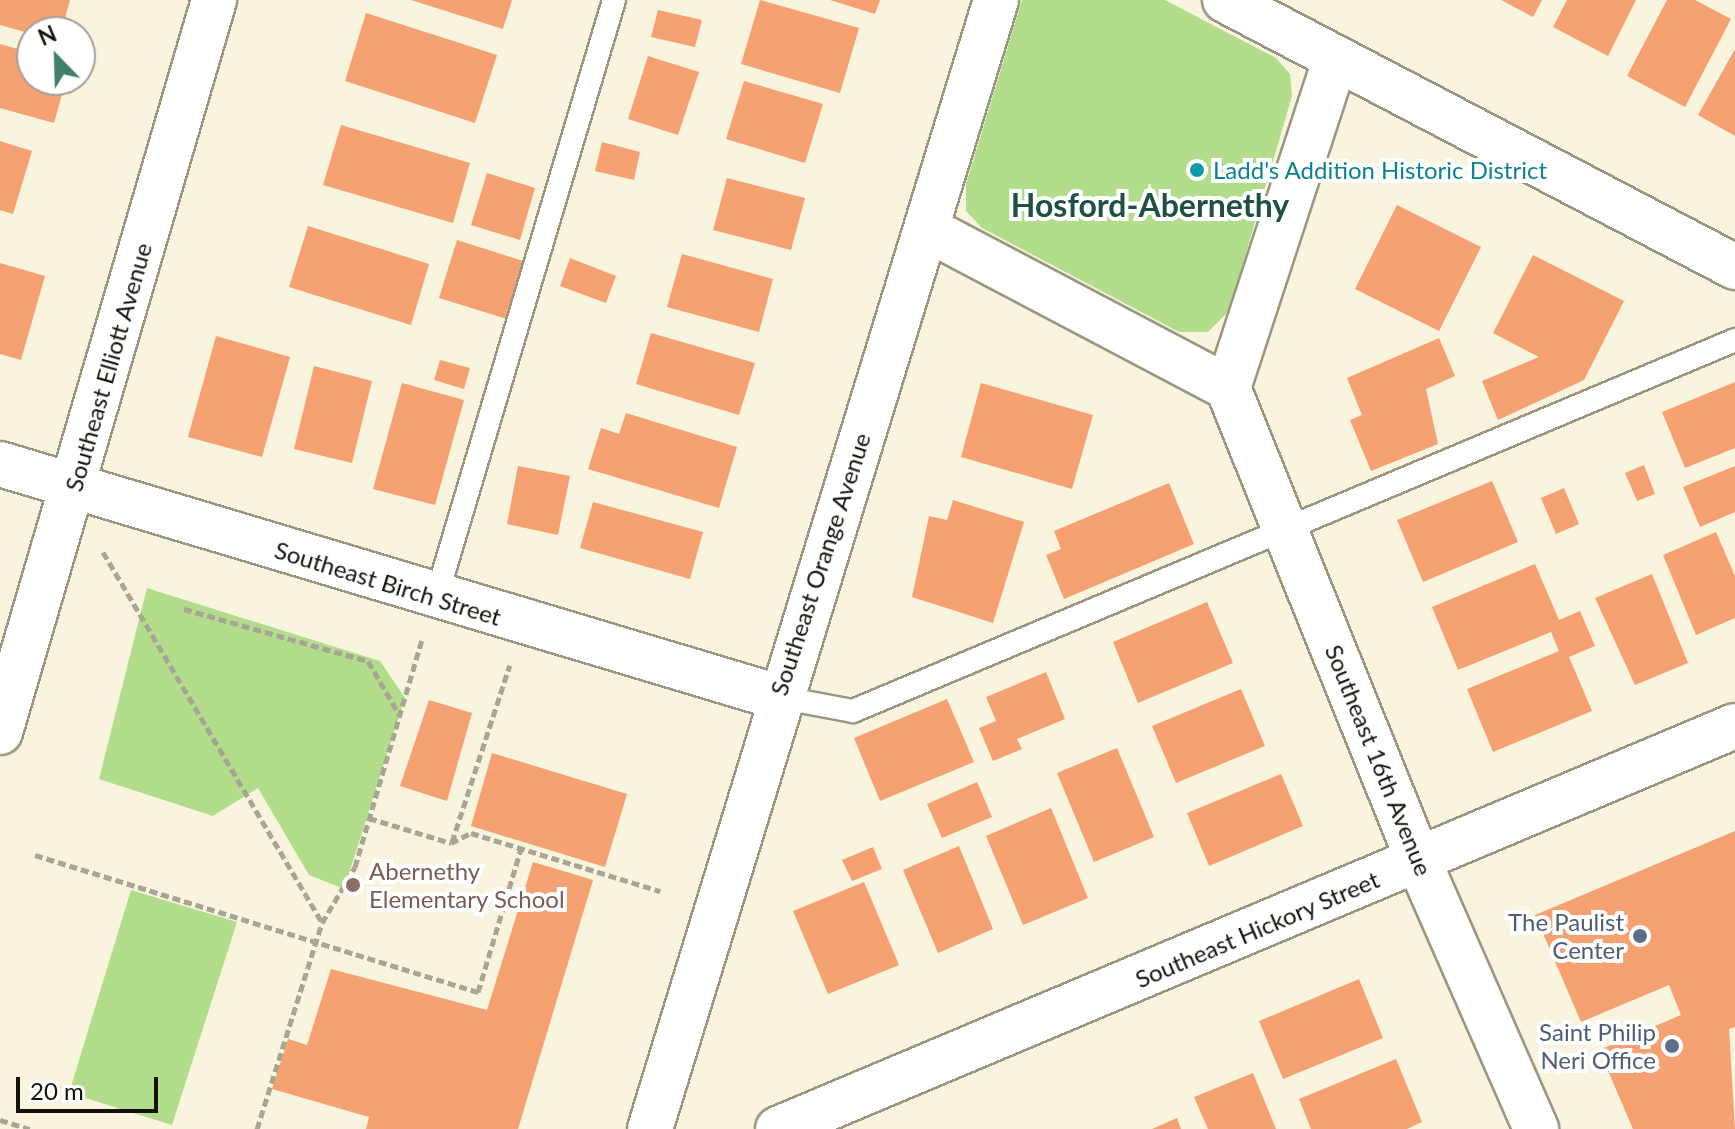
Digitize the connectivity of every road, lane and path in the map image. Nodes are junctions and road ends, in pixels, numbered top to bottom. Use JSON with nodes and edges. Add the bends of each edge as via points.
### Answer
{"nodes":[{"id":1,"x":214,"y":0,"type":"edge"},
{"id":2,"x":614,"y":0,"type":"edge"},
{"id":3,"x":996,"y":0,"type":"edge"},
{"id":4,"x":1225,"y":0,"type":"edge"},
{"id":5,"x":1336,"y":58,"type":"junction"},
{"id":6,"x":927,"y":229,"type":"junction"},
{"id":7,"x":1735,"y":267,"type":"edge"},
{"id":8,"x":1735,"y":340,"type":"edge"},
{"id":9,"x":1228,"y":388,"type":"junction"},
{"id":10,"x":0,"y":464,"type":"edge"},
{"id":11,"x":73,"y":486,"type":"junction"},
{"id":12,"x":1287,"y":532,"type":"junction"},
{"id":13,"x":98,"y":544,"type":"dead end"},
{"id":14,"x":184,"y":609,"type":"dead end"},
{"id":15,"x":430,"y":617,"type":"junction"},
{"id":16,"x":512,"y":659,"type":"dead end"},
{"id":17,"x":778,"y":697,"type":"junction"},
{"id":18,"x":400,"y":715,"type":"junction"},
{"id":19,"x":1735,"y":726,"type":"edge"},
{"id":20,"x":0,"y":732,"type":"edge"},
{"id":21,"x":369,"y":818,"type":"junction"},
{"id":22,"x":451,"y":843,"type":"junction"},
{"id":23,"x":521,"y":849,"type":"junction"},
{"id":24,"x":35,"y":855,"type":"dead end"},
{"id":25,"x":1419,"y":862,"type":"junction"},
{"id":26,"x":660,"y":891,"type":"dead end"},
{"id":27,"x":322,"y":923,"type":"junction"},
{"id":28,"x":317,"y":939,"type":"junction"},
{"id":29,"x":0,"y":1120,"type":"edge"},
{"id":30,"x":30,"y":1129,"type":"edge"},
{"id":31,"x":257,"y":1129,"type":"edge"},
{"id":32,"x":650,"y":1129,"type":"edge"},
{"id":33,"x":778,"y":1129,"type":"edge"},
{"id":34,"x":1536,"y":1129,"type":"edge"}],
"edges":[{"from":1,"to":11,"type":"street","name":"Southeast Elliott Avenue"},
{"from":2,"to":15,"type":"lane"},
{"from":3,"to":6,"type":"street","name":"Southeast Orange Avenue"},
{"from":4,"to":5,"type":"street"},
{"from":5,"to":7,"type":"street"},
{"from":5,"to":9,"type":"street"},
{"from":6,"to":9,"type":"street"},
{"from":6,"to":17,"type":"street","name":"Southeast Orange Avenue"},
{"from":8,"to":12,"type":"lane"},
{"from":9,"to":12,"type":"street","name":"Southeast 16th Avenue"},
{"from":10,"to":11,"type":"street","name":"Southeast Birch Street"},
{"from":11,"to":15,"type":"street","name":"Southeast Birch Street"},
{"from":11,"to":20,"type":"street","name":"Southeast Elliott Avenue"},
{"from":12,"to":17,"type":"lane","via":[[853,711]]},
{"from":12,"to":25,"type":"street","name":"Southeast 16th Avenue"},
{"from":13,"to":27,"type":"path"},
{"from":14,"to":18,"type":"path","via":[[368,661]]},
{"from":15,"to":17,"type":"street","name":"Southeast Birch Street"},
{"from":15,"to":18,"type":"path"},
{"from":16,"to":22,"type":"path"},
{"from":17,"to":32,"type":"street","name":"Southeast Orange Avenue"},
{"from":18,"to":21,"type":"path"},
{"from":19,"to":25,"type":"street","name":"Southeast Hickory Street"},
{"from":21,"to":22,"type":"path"},
{"from":21,"to":27,"type":"path","via":[[355,867]]},
{"from":22,"to":23,"type":"path","via":[[471,833]]},
{"from":23,"to":26,"type":"path"},
{"from":23,"to":28,"type":"path","via":[[478,992]]},
{"from":24,"to":28,"type":"path"},
{"from":25,"to":33,"type":"street","name":"Southeast Hickory Street"},
{"from":25,"to":34,"type":"street","name":"Southeast 16th Avenue"},
{"from":27,"to":28,"type":"path"},
{"from":28,"to":31,"type":"path"},
{"from":29,"to":30,"type":"path"}]}
